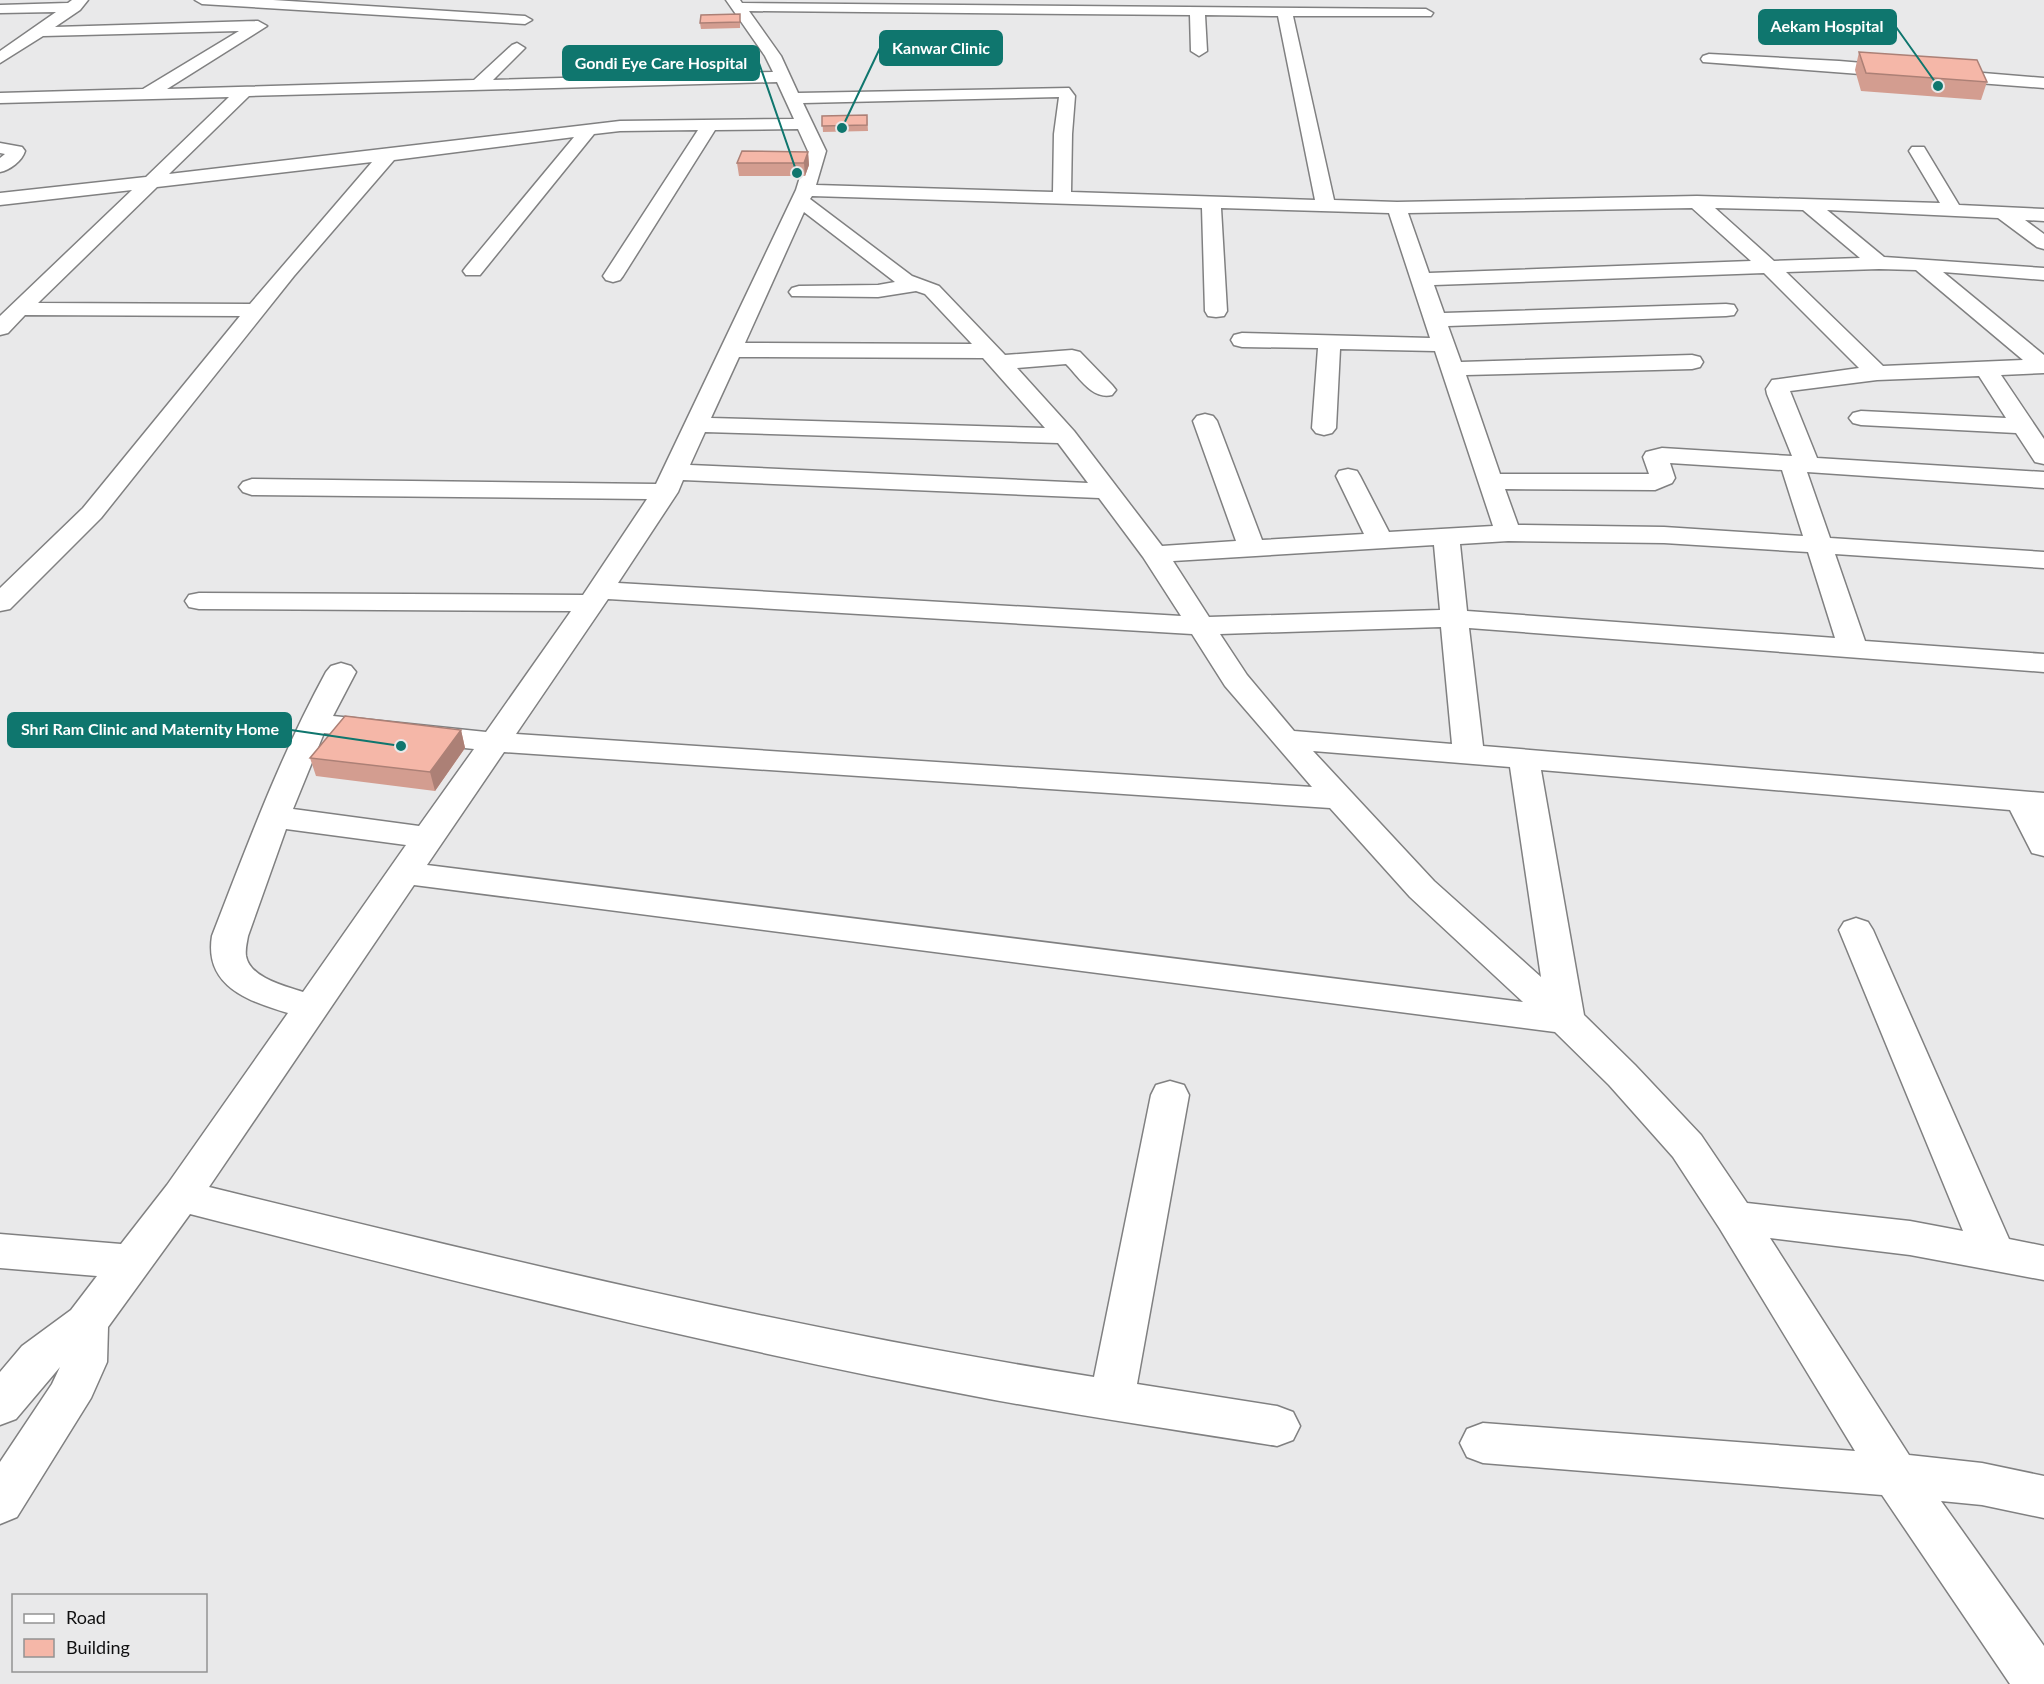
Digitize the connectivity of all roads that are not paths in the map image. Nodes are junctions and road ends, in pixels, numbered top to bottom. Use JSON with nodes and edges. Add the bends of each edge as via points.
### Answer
{"nodes":[{"id":1,"x":211,"y":0,"type":"edge"},
{"id":2,"x":78,"y":3,"type":"edge"},
{"id":3,"x":736,"y":4,"type":"edge"},
{"id":4,"x":292,"y":6,"type":"junction"},
{"id":5,"x":0,"y":9,"type":"edge"},
{"id":6,"x":1197,"y":10,"type":"junction"},
{"id":7,"x":378,"y":12,"type":"junction"},
{"id":8,"x":1285,"y":12,"type":"junction"},
{"id":9,"x":1426,"y":13,"type":"dead end"},
{"id":10,"x":525,"y":20,"type":"dead end"},
{"id":11,"x":265,"y":24,"type":"junction"},
{"id":12,"x":349,"y":27,"type":"dead end"},
{"id":13,"x":40,"y":32,"type":"junction"},
{"id":14,"x":517,"y":48,"type":"dead end"},
{"id":15,"x":1199,"y":51,"type":"dead end"},
{"id":16,"x":0,"y":58,"type":"edge"},
{"id":17,"x":1709,"y":59,"type":"dead end"},
{"id":18,"x":2044,"y":82,"type":"edge"},
{"id":19,"x":477,"y":86,"type":"junction"},
{"id":20,"x":244,"y":92,"type":"junction"},
{"id":21,"x":147,"y":94,"type":"junction"},
{"id":22,"x":0,"y":98,"type":"edge"},
{"id":23,"x":793,"y":100,"type":"junction"},
{"id":24,"x":710,"y":124,"type":"junction"},
{"id":25,"x":588,"y":131,"type":"junction"},
{"id":26,"x":0,"y":148,"type":"edge"},
{"id":27,"x":1918,"y":151,"type":"dead end"},
{"id":28,"x":388,"y":155,"type":"junction"},
{"id":29,"x":0,"y":167,"type":"edge"},
{"id":30,"x":153,"y":181,"type":"junction"},
{"id":31,"x":803,"y":195,"type":"junction"},
{"id":32,"x":1062,"y":198,"type":"junction"},
{"id":33,"x":0,"y":199,"type":"edge"},
{"id":34,"x":1211,"y":202,"type":"junction"},
{"id":35,"x":1697,"y":202,"type":"junction"},
{"id":36,"x":1807,"y":204,"type":"junction"},
{"id":37,"x":1326,"y":206,"type":"junction"},
{"id":38,"x":1397,"y":208,"type":"junction"},
{"id":39,"x":1953,"y":210,"type":"junction"},
{"id":40,"x":2003,"y":213,"type":"junction"},
{"id":41,"x":2044,"y":215,"type":"edge"},
{"id":42,"x":2044,"y":243,"type":"edge"},
{"id":43,"x":1879,"y":262,"type":"junction"},
{"id":44,"x":1921,"y":264,"type":"junction"},
{"id":45,"x":1768,"y":266,"type":"junction"},
{"id":46,"x":473,"y":271,"type":"dead end"},
{"id":47,"x":2044,"y":274,"type":"edge"},
{"id":48,"x":613,"y":276,"type":"dead end"},
{"id":49,"x":1421,"y":279,"type":"junction"},
{"id":50,"x":915,"y":285,"type":"junction"},
{"id":51,"x":799,"y":292,"type":"dead end"},
{"id":52,"x":21,"y":309,"type":"junction"},
{"id":53,"x":256,"y":310,"type":"junction"},
{"id":54,"x":1726,"y":310,"type":"dead end"},
{"id":55,"x":1216,"y":311,"type":"dead end"},
{"id":56,"x":1436,"y":320,"type":"junction"},
{"id":57,"x":0,"y":328,"type":"edge"},
{"id":58,"x":1242,"y":340,"type":"dead end"},
{"id":59,"x":1329,"y":342,"type":"junction"},
{"id":60,"x":1444,"y":345,"type":"junction"},
{"id":61,"x":730,"y":350,"type":"junction"},
{"id":62,"x":994,"y":357,"type":"junction"},
{"id":63,"x":1692,"y":363,"type":"dead end"},
{"id":64,"x":2044,"y":366,"type":"edge"},
{"id":65,"x":1452,"y":369,"type":"junction"},
{"id":66,"x":1877,"y":373,"type":"junction"},
{"id":67,"x":1988,"y":373,"type":"junction"},
{"id":68,"x":2044,"y":381,"type":"edge"},
{"id":69,"x":1104,"y":390,"type":"dead end"},
{"id":70,"x":1861,"y":418,"type":"dead end"},
{"id":71,"x":1205,"y":422,"type":"dead end"},
{"id":72,"x":695,"y":425,"type":"junction"},
{"id":73,"x":2024,"y":426,"type":"junction"},
{"id":74,"x":1324,"y":428,"type":"dead end"},
{"id":75,"x":1065,"y":436,"type":"junction"},
{"id":76,"x":1799,"y":463,"type":"junction"},
{"id":77,"x":1348,"y":476,"type":"dead end"},
{"id":78,"x":2043,"y":476,"type":"edge"},
{"id":79,"x":1491,"y":481,"type":"junction"},
{"id":80,"x":669,"y":482,"type":"junction"},
{"id":81,"x":252,"y":487,"type":"dead end"},
{"id":82,"x":1108,"y":491,"type":"junction"},
{"id":83,"x":1508,"y":533,"type":"junction"},
{"id":84,"x":1446,"y":536,"type":"junction"},
{"id":85,"x":1380,"y":540,"type":"junction"},
{"id":86,"x":1819,"y":546,"type":"junction"},
{"id":87,"x":1252,"y":548,"type":"junction"},
{"id":88,"x":1155,"y":554,"type":"junction"},
{"id":89,"x":2044,"y":561,"type":"edge"},
{"id":90,"x":596,"y":597,"type":"junction"},
{"id":91,"x":200,"y":601,"type":"dead end"},
{"id":92,"x":0,"y":603,"type":"edge"},
{"id":93,"x":1454,"y":618,"type":"junction"},
{"id":94,"x":1199,"y":626,"type":"junction"},
{"id":95,"x":1852,"y":649,"type":"junction"},
{"id":96,"x":2044,"y":663,"type":"edge"},
{"id":97,"x":341,"y":672,"type":"dead end"},
{"id":98,"x":313,"y":723,"type":"junction"},
{"id":99,"x":1285,"y":739,"type":"junction"},
{"id":100,"x":494,"y":742,"type":"junction"},
{"id":101,"x":1468,"y":754,"type":"junction"},
{"id":102,"x":1524,"y":759,"type":"junction"},
{"id":103,"x":1340,"y":799,"type":"junction"},
{"id":104,"x":2033,"y":802,"type":"edge"},
{"id":105,"x":275,"y":817,"type":"junction"},
{"id":106,"x":429,"y":838,"type":"junction"},
{"id":107,"x":2044,"y":846,"type":"edge"},
{"id":108,"x":404,"y":873,"type":"junction"},
{"id":109,"x":1856,"y":930,"type":"dead end"},
{"id":110,"x":311,"y":1007,"type":"junction"},
{"id":111,"x":1566,"y":1020,"type":"junction"},
{"id":112,"x":1170,"y":1095,"type":"dead end"},
{"id":113,"x":181,"y":1196,"type":"junction"},
{"id":114,"x":1735,"y":1218,"type":"junction"},
{"id":115,"x":0,"y":1251,"type":"edge"},
{"id":116,"x":1993,"y":1252,"type":"junction"},
{"id":117,"x":131,"y":1262,"type":"junction"},
{"id":118,"x":2044,"y":1263,"type":"edge"},
{"id":119,"x":86,"y":1323,"type":"junction"},
{"id":120,"x":1112,"y":1399,"type":"junction"},
{"id":121,"x":0,"y":1405,"type":"edge"},
{"id":122,"x":1277,"y":1426,"type":"dead end"},
{"id":123,"x":1483,"y":1443,"type":"dead end"},
{"id":124,"x":1895,"y":1475,"type":"junction"},
{"id":125,"x":2044,"y":1497,"type":"edge"},
{"id":126,"x":0,"y":1502,"type":"edge"},
{"id":127,"x":2040,"y":1684,"type":"edge"}],
"edges":[{"from":1,"to":4,"type":"street"},
{"from":2,"to":5,"type":"street"},
{"from":2,"to":13,"type":"street"},
{"from":3,"to":6,"type":"street"},
{"from":3,"to":23,"type":"street","via":[[773,56]]},
{"from":4,"to":7,"type":"street"},
{"from":4,"to":11,"type":"street"},
{"from":6,"to":8,"type":"street"},
{"from":6,"to":15,"type":"street"},
{"from":7,"to":10,"type":"street"},
{"from":7,"to":12,"type":"street"},
{"from":8,"to":9,"type":"street"},
{"from":8,"to":37,"type":"street"},
{"from":11,"to":13,"type":"street"},
{"from":11,"to":21,"type":"street"},
{"from":13,"to":16,"type":"street"},
{"from":14,"to":19,"type":"street"},
{"from":17,"to":18,"type":"street"},
{"from":19,"to":20,"type":"street"},
{"from":19,"to":23,"type":"street"},
{"from":20,"to":21,"type":"street"},
{"from":20,"to":30,"type":"street"},
{"from":21,"to":22,"type":"street"},
{"from":23,"to":24,"type":"street"},
{"from":23,"to":31,"type":"street","via":[[818,150]]},
{"from":23,"to":32,"type":"street","via":[[1063,92],[1067,96]]},
{"from":24,"to":25,"type":"street"},
{"from":24,"to":48,"type":"street"},
{"from":25,"to":28,"type":"street"},
{"from":25,"to":46,"type":"street"},
{"from":26,"to":29,"type":"street","via":[[16,151]]},
{"from":27,"to":39,"type":"street"},
{"from":28,"to":30,"type":"street"},
{"from":28,"to":53,"type":"street"},
{"from":30,"to":33,"type":"street"},
{"from":30,"to":52,"type":"street"},
{"from":31,"to":32,"type":"street"},
{"from":31,"to":50,"type":"street"},
{"from":31,"to":61,"type":"street"},
{"from":32,"to":34,"type":"street"},
{"from":34,"to":37,"type":"street"},
{"from":34,"to":55,"type":"street"},
{"from":35,"to":36,"type":"street"},
{"from":35,"to":38,"type":"street"},
{"from":35,"to":45,"type":"street"},
{"from":36,"to":39,"type":"street"},
{"from":36,"to":43,"type":"street"},
{"from":37,"to":38,"type":"street"},
{"from":38,"to":49,"type":"street"},
{"from":39,"to":40,"type":"street"},
{"from":40,"to":41,"type":"street"},
{"from":40,"to":42,"type":"street"},
{"from":43,"to":44,"type":"street"},
{"from":43,"to":45,"type":"street"},
{"from":44,"to":47,"type":"street"},
{"from":44,"to":64,"type":"street"},
{"from":45,"to":49,"type":"street"},
{"from":45,"to":66,"type":"street"},
{"from":49,"to":56,"type":"street"},
{"from":50,"to":51,"type":"street","via":[[878,291]]},
{"from":50,"to":62,"type":"street","via":[[932,290]]},
{"from":52,"to":53,"type":"street"},
{"from":52,"to":57,"type":"street"},
{"from":53,"to":92,"type":"street","via":[[92,513]]},
{"from":54,"to":56,"type":"street"},
{"from":56,"to":60,"type":"street"},
{"from":58,"to":59,"type":"street"},
{"from":59,"to":60,"type":"street"},
{"from":59,"to":74,"type":"street"},
{"from":60,"to":65,"type":"street"},
{"from":61,"to":62,"type":"street"},
{"from":61,"to":72,"type":"street"},
{"from":62,"to":69,"type":"street","via":[[1072,357]]},
{"from":62,"to":75,"type":"street"},
{"from":63,"to":65,"type":"street"},
{"from":64,"to":67,"type":"street"},
{"from":65,"to":79,"type":"street"},
{"from":66,"to":67,"type":"street"},
{"from":66,"to":76,"type":"street","via":[[1780,385],[1779,394]]},
{"from":67,"to":68,"type":"street"},
{"from":67,"to":73,"type":"street"},
{"from":70,"to":73,"type":"street"},
{"from":71,"to":87,"type":"street"},
{"from":72,"to":75,"type":"street"},
{"from":72,"to":80,"type":"street"},
{"from":73,"to":78,"type":"street"},
{"from":75,"to":82,"type":"street"},
{"from":76,"to":78,"type":"street"},
{"from":76,"to":79,"type":"street","via":[[1662,455],[1655,457],[1663,478],[1655,482]]},
{"from":76,"to":86,"type":"street"},
{"from":77,"to":85,"type":"street"},
{"from":79,"to":83,"type":"street"},
{"from":80,"to":81,"type":"street"},
{"from":80,"to":82,"type":"street"},
{"from":80,"to":90,"type":"street"},
{"from":82,"to":88,"type":"street"},
{"from":83,"to":84,"type":"street"},
{"from":83,"to":86,"type":"street","via":[[1664,535]]},
{"from":84,"to":85,"type":"street"},
{"from":84,"to":93,"type":"street"},
{"from":85,"to":87,"type":"street"},
{"from":86,"to":89,"type":"street"},
{"from":86,"to":95,"type":"street"},
{"from":87,"to":88,"type":"street"},
{"from":88,"to":94,"type":"street"},
{"from":90,"to":91,"type":"street"},
{"from":90,"to":94,"type":"street"},
{"from":90,"to":100,"type":"street"},
{"from":93,"to":94,"type":"street"},
{"from":93,"to":95,"type":"street"},
{"from":93,"to":101,"type":"street"},
{"from":94,"to":99,"type":"street","via":[[1235,680]]},
{"from":95,"to":96,"type":"street"},
{"from":97,"to":98,"type":"street"},
{"from":98,"to":100,"type":"street"},
{"from":98,"to":105,"type":"street"},
{"from":99,"to":101,"type":"street"},
{"from":99,"to":103,"type":"street"},
{"from":100,"to":103,"type":"street"},
{"from":100,"to":106,"type":"street"},
{"from":101,"to":102,"type":"street"},
{"from":102,"to":104,"type":"street"},
{"from":102,"to":111,"type":"street"},
{"from":103,"to":111,"type":"street","via":[[1422,889]]},
{"from":104,"to":107,"type":"street"},
{"from":105,"to":106,"type":"street"},
{"from":105,"to":110,"type":"street","via":[[230,936],[228,958],[239,977],[261,990]]},
{"from":106,"to":108,"type":"street"},
{"from":108,"to":110,"type":"street"},
{"from":108,"to":111,"type":"street"},
{"from":109,"to":116,"type":"street"},
{"from":110,"to":113,"type":"street"},
{"from":111,"to":114,"type":"street","via":[[1687,1146]]},
{"from":112,"to":120,"type":"street"},
{"from":113,"to":117,"type":"street"},
{"from":113,"to":120,"type":"street","via":[[497,1275],[722,1325]]},
{"from":114,"to":116,"type":"street","via":[[1910,1238]]},
{"from":114,"to":124,"type":"street"},
{"from":115,"to":117,"type":"street"},
{"from":116,"to":118,"type":"street"},
{"from":117,"to":119,"type":"street"},
{"from":119,"to":121,"type":"street","via":[[38,1359]]},
{"from":119,"to":126,"type":"street","via":[[85,1362],[68,1398]]},
{"from":120,"to":122,"type":"street"},
{"from":123,"to":124,"type":"street"},
{"from":124,"to":125,"type":"street","via":[[1982,1484]]},
{"from":124,"to":127,"type":"street"}]}
